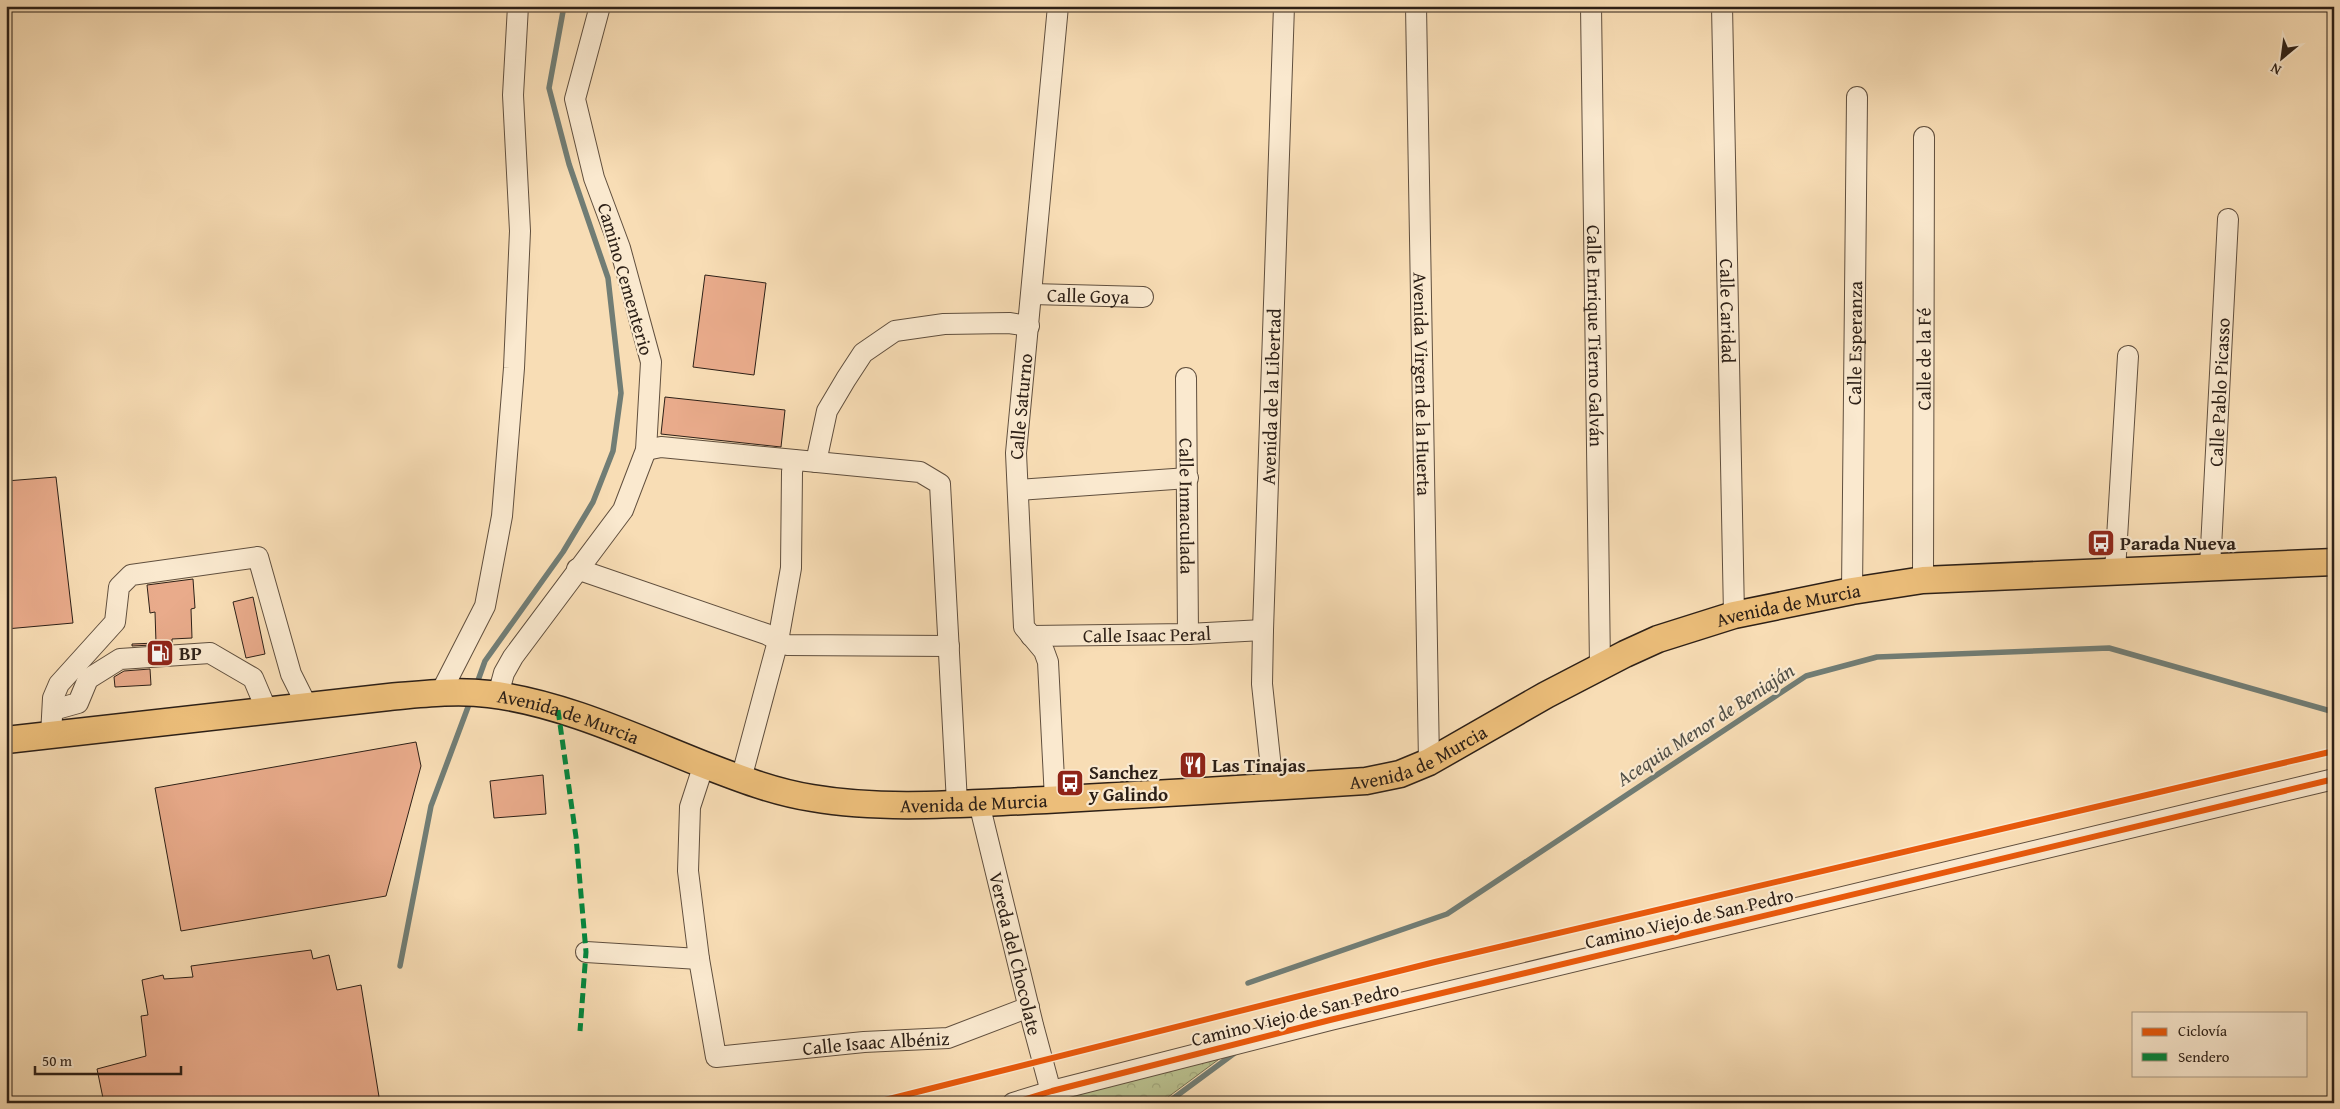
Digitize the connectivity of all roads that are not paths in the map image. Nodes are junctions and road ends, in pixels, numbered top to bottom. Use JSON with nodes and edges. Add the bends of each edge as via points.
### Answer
{"nodes":[{"id":1,"x":518,"y":6,"type":"edge"},
{"id":2,"x":600,"y":6,"type":"edge"},
{"id":3,"x":1058,"y":6,"type":"edge"},
{"id":4,"x":1284,"y":6,"type":"edge"},
{"id":5,"x":1416,"y":6,"type":"edge"},
{"id":6,"x":1590,"y":6,"type":"edge"},
{"id":7,"x":1722,"y":6,"type":"edge"},
{"id":8,"x":1858,"y":97,"type":"dead end"},
{"id":9,"x":1924,"y":137,"type":"dead end"},
{"id":10,"x":2228,"y":219,"type":"dead end"},
{"id":11,"x":1032,"y":294,"type":"junction"},
{"id":12,"x":1143,"y":297,"type":"dead end"},
{"id":13,"x":1029,"y":326,"type":"junction"},
{"id":14,"x":2128,"y":356,"type":"dead end"},
{"id":15,"x":1186,"y":378,"type":"dead end"},
{"id":16,"x":646,"y":450,"type":"junction"},
{"id":17,"x":794,"y":460,"type":"junction"},
{"id":18,"x":816,"y":462,"type":"junction"},
{"id":19,"x":1188,"y":478,"type":"junction"},
{"id":20,"x":1018,"y":490,"type":"junction"},
{"id":21,"x":2334,"y":562,"type":"edge"},
{"id":22,"x":2210,"y":567,"type":"junction"},
{"id":23,"x":578,"y":569,"type":"junction"},
{"id":24,"x":2115,"y":571,"type":"junction"},
{"id":25,"x":1923,"y":580,"type":"junction"},
{"id":26,"x":1852,"y":590,"type":"junction"},
{"id":27,"x":1734,"y":615,"type":"junction"},
{"id":28,"x":1263,"y":630,"type":"junction"},
{"id":29,"x":1188,"y":634,"type":"junction"},
{"id":30,"x":1031,"y":636,"type":"junction"},
{"id":31,"x":778,"y":641,"type":"junction"},
{"id":32,"x":949,"y":646,"type":"junction"},
{"id":33,"x":1600,"y":666,"type":"junction"},
{"id":34,"x":447,"y":692,"type":"junction"},
{"id":35,"x":493,"y":694,"type":"junction"},
{"id":36,"x":307,"y":706,"type":"junction"},
{"id":37,"x":53,"y":710,"type":"junction"},
{"id":38,"x":267,"y":711,"type":"junction"},
{"id":39,"x":51,"y":735,"type":"junction"},
{"id":40,"x":6,"y":740,"type":"edge"},
{"id":41,"x":1429,"y":762,"type":"junction"},
{"id":42,"x":704,"y":764,"type":"junction"},
{"id":43,"x":741,"y":779,"type":"junction"},
{"id":44,"x":2334,"y":779,"type":"edge"},
{"id":45,"x":1273,"y":787,"type":"junction"},
{"id":46,"x":1054,"y":799,"type":"junction"},
{"id":47,"x":968,"y":803,"type":"junction"},
{"id":48,"x":586,"y":952,"type":"dead end"},
{"id":49,"x":698,"y":959,"type":"junction"},
{"id":50,"x":1029,"y":1007,"type":"junction"},
{"id":51,"x":1053,"y":1097,"type":"edge"},
{"id":52,"x":1013,"y":1103,"type":"edge"}],
"edges":[{"from":1,"to":34,"type":"street","via":[[513,95],[520,231],[514,368],[502,516],[485,606]]},
{"from":2,"to":16,"type":"street","name":"Camino Cementerio","via":[[575,99],[594,178],[620,248],[650,362]]},
{"from":3,"to":11,"type":"street","name":"Calle Saturno"},
{"from":4,"to":28,"type":"street","name":"Avenida de la Libertad"},
{"from":5,"to":41,"type":"street","name":"Avenida Virgen de la Huerta"},
{"from":6,"to":33,"type":"street","name":"Calle Enrique Tierno Galván"},
{"from":7,"to":27,"type":"street","name":"Calle Caridad"},
{"from":8,"to":26,"type":"street","name":"Calle Esperanza"},
{"from":9,"to":25,"type":"street","name":"Calle de la Fé"},
{"from":10,"to":22,"type":"street","name":"Calle Pablo Picasso"},
{"from":11,"to":12,"type":"street","name":"Calle Goya"},
{"from":11,"to":13,"type":"street","name":"Calle Saturno"},
{"from":13,"to":18,"type":"street","via":[[1009,323],[944,324],[896,331],[863,353],[846,379],[827,411]]},
{"from":13,"to":20,"type":"street","name":"Calle Saturno","via":[[1016,453]]},
{"from":14,"to":24,"type":"street"},
{"from":15,"to":19,"type":"street","name":"Calle Inmaculada"},
{"from":16,"to":17,"type":"street","via":[[661,447]]},
{"from":16,"to":23,"type":"street","name":"Camino Cementerio","via":[[623,510]]},
{"from":17,"to":18,"type":"street"},
{"from":17,"to":31,"type":"street","via":[[792,568]]},
{"from":18,"to":32,"type":"street","name":"Vereda del Chocolate","via":[[920,472],[940,484]]},
{"from":19,"to":20,"type":"street"},
{"from":19,"to":29,"type":"street","name":"Calle Inmaculada"},
{"from":20,"to":30,"type":"street","name":"Calle Saturno","via":[[1024,626]]},
{"from":21,"to":22,"type":"main road","name":"Avenida de Murcia"},
{"from":22,"to":24,"type":"main road","name":"Avenida de Murcia"},
{"from":23,"to":31,"type":"street","via":[[766,634]]},
{"from":23,"to":35,"type":"street","name":"Camino Cementerio","via":[[504,673]]},
{"from":24,"to":25,"type":"main road","name":"Avenida de Murcia"},
{"from":25,"to":26,"type":"main road","name":"Avenida de Murcia"},
{"from":26,"to":27,"type":"main road","name":"Avenida de Murcia"},
{"from":27,"to":33,"type":"main road","name":"Avenida de Murcia","via":[[1658,639]]},
{"from":28,"to":29,"type":"street","name":"Calle Isaac Peral"},
{"from":28,"to":45,"type":"street","name":"Avenida de la Libertad","via":[[1262,684]]},
{"from":29,"to":30,"type":"street","name":"Calle Isaac Peral"},
{"from":30,"to":46,"type":"street","name":"Calle Saturno","via":[[1048,662]]},
{"from":31,"to":32,"type":"street","via":[[786,645]]},
{"from":31,"to":43,"type":"street"},
{"from":32,"to":47,"type":"street","name":"Vereda del Chocolate"},
{"from":33,"to":41,"type":"main road","name":"Avenida de Murcia"},
{"from":34,"to":35,"type":"main road","name":"Avenida de Murcia"},
{"from":34,"to":36,"type":"main road","name":"Avenida de Murcia"},
{"from":35,"to":42,"type":"main road","name":"Avenida de Murcia","via":[[558,710]]},
{"from":36,"to":37,"type":"street","via":[[290,674],[258,557],[131,575],[119,587],[115,622],[59,684],[53,698]]},
{"from":36,"to":38,"type":"main road","name":"Avenida de Murcia"},
{"from":37,"to":38,"type":"street","via":[[78,702],[88,679],[120,659],[210,654],[253,678]]},
{"from":37,"to":39,"type":"street"},
{"from":38,"to":39,"type":"main road","name":"Avenida de Murcia"},
{"from":39,"to":40,"type":"main road","name":"Avenida de Murcia"},
{"from":41,"to":45,"type":"main road","name":"Avenida de Murcia","via":[[1382,779]]},
{"from":42,"to":43,"type":"main road","name":"Avenida de Murcia"},
{"from":42,"to":49,"type":"street","via":[[690,808],[688,871]]},
{"from":43,"to":47,"type":"main road","name":"Avenida de Murcia","via":[[784,792],[834,801],[865,804]]},
{"from":44,"to":51,"type":"street","name":"Camino Viejo de San Pedro","via":[[1349,1015]]},
{"from":45,"to":46,"type":"main road","name":"Avenida de Murcia"},
{"from":46,"to":47,"type":"main road","name":"Avenida de Murcia"},
{"from":47,"to":50,"type":"street","name":"Vereda del Chocolate"},
{"from":48,"to":49,"type":"street"},
{"from":49,"to":50,"type":"street","name":"Calle Isaac Albéniz","via":[[716,1057],[864,1042],[948,1038]]},
{"from":50,"to":51,"type":"street","name":"Vereda del Chocolate"},
{"from":51,"to":52,"type":"street","name":"Camino Viejo de San Pedro"}]}
